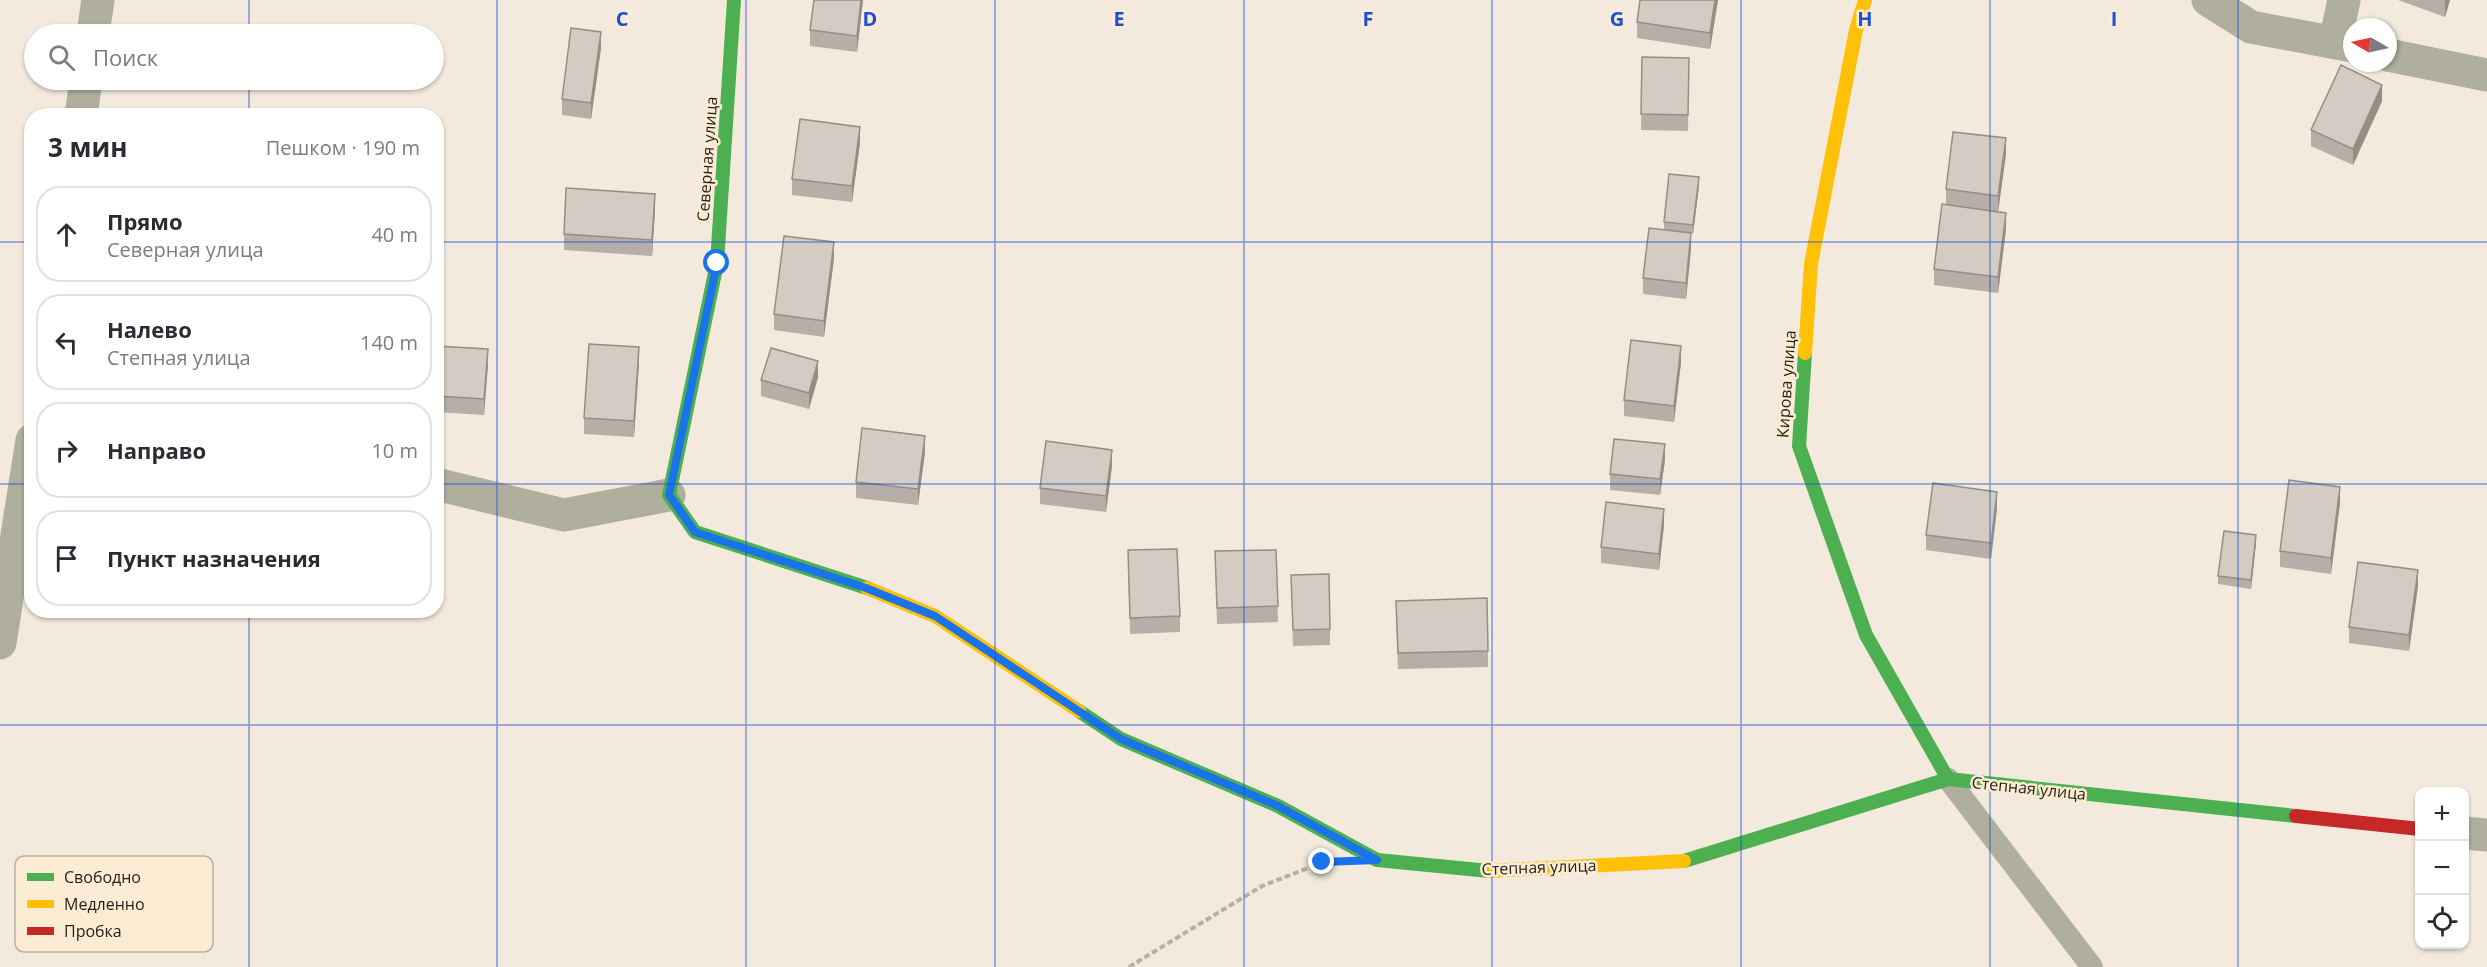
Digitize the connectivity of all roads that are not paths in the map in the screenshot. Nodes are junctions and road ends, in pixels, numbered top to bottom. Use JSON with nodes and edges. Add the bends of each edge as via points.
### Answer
{"nodes":[{"id":1,"x":99,"y":0,"type":"edge"},
{"id":2,"x":734,"y":0,"type":"edge"},
{"id":3,"x":1865,"y":0,"type":"edge"},
{"id":4,"x":2208,"y":0,"type":"edge"},
{"id":5,"x":2344,"y":0,"type":"edge"},
{"id":6,"x":2344,"y":18,"type":"edge"},
{"id":7,"x":95,"y":24,"type":"edge"},
{"id":8,"x":2343,"y":44,"type":"edge"},
{"id":9,"x":2397,"y":57,"type":"edge"},
{"id":10,"x":2487,"y":75,"type":"edge"},
{"id":11,"x":85,"y":90,"type":"edge"},
{"id":12,"x":82,"y":108,"type":"edge"},
{"id":13,"x":444,"y":486,"type":"edge"},
{"id":14,"x":24,"y":491,"type":"edge"},
{"id":15,"x":669,"y":495,"type":"junction"},
{"id":16,"x":0,"y":643,"type":"edge"},
{"id":17,"x":1948,"y":779,"type":"junction"},
{"id":18,"x":2415,"y":828,"type":"edge"},
{"id":19,"x":2469,"y":833,"type":"edge"},
{"id":20,"x":2487,"y":835,"type":"edge"},
{"id":21,"x":2092,"y":967,"type":"edge"}],
"edges":[{"from":1,"to":7,"type":"street"},
{"from":2,"to":15,"type":"street","name":"Северная улица","via":[[717,263]]},
{"from":3,"to":17,"type":"street","name":"Кирова улица","via":[[1811,264],[1799,446],[1866,635]]},
{"from":4,"to":8,"type":"street","via":[[2251,27]]},
{"from":5,"to":6,"type":"street"},
{"from":9,"to":10,"type":"street"},
{"from":11,"to":12,"type":"street"},
{"from":13,"to":15,"type":"street","via":[[564,516]]},
{"from":14,"to":16,"type":"street"},
{"from":15,"to":17,"type":"street","name":"Степная улица","via":[[695,532],[866,588],[935,616],[1121,739],[1278,806],[1377,860],[1494,871],[1690,861]]},
{"from":17,"to":18,"type":"street","name":"Степная улица"},
{"from":17,"to":21,"type":"lane"},
{"from":19,"to":20,"type":"street"}]}
